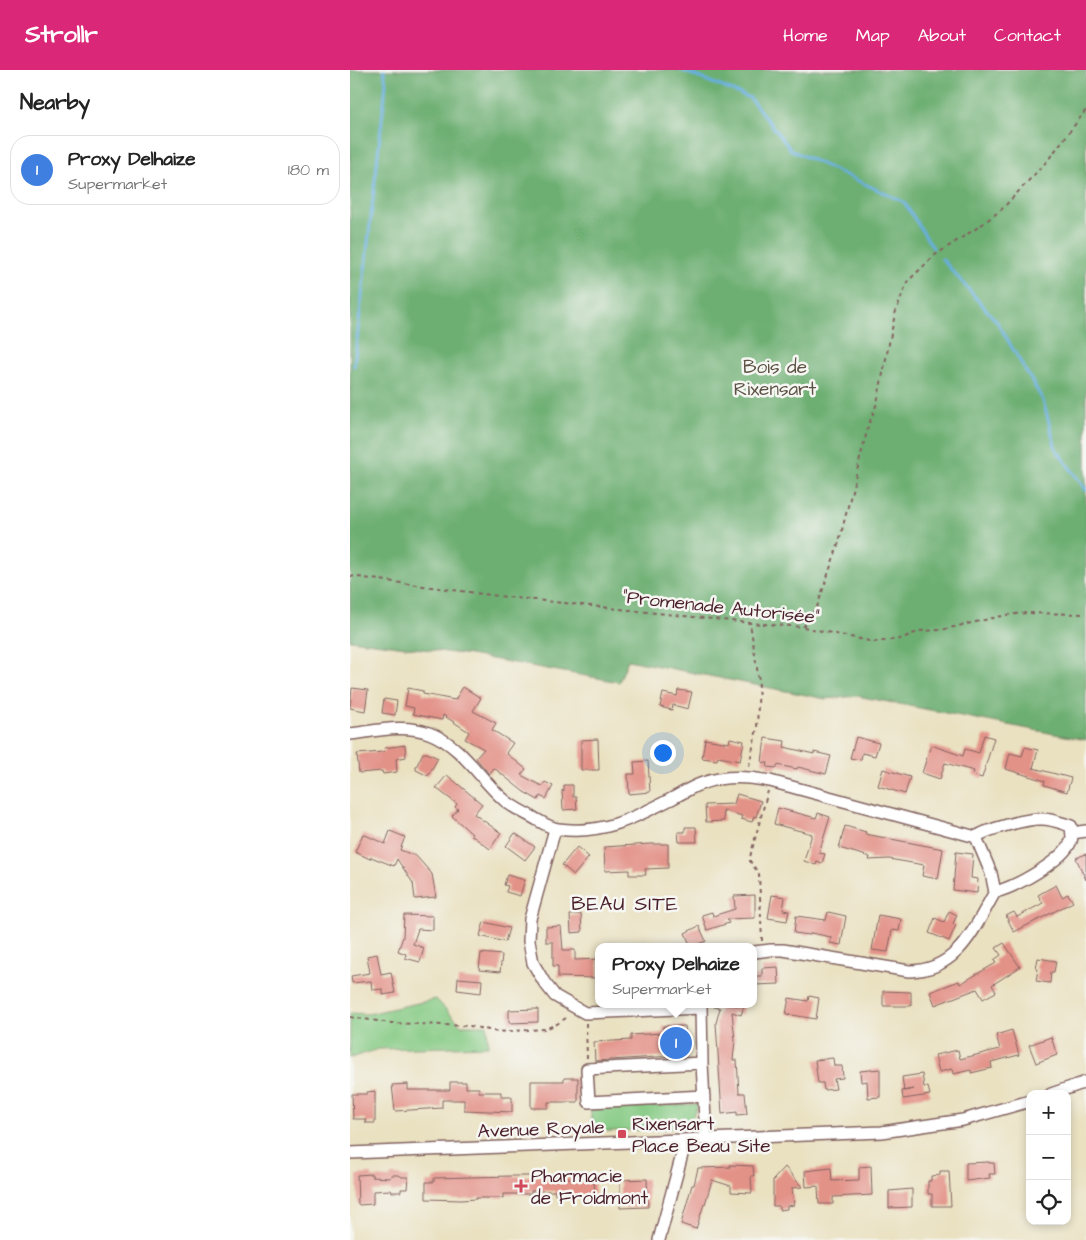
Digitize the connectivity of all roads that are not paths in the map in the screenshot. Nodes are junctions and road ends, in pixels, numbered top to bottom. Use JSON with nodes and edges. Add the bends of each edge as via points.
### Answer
{"nodes":[{"id":1,"x":350,"y":734,"type":"edge"},
{"id":2,"x":555,"y":829,"type":"junction"},
{"id":3,"x":1086,"y":831,"type":"edge"},
{"id":4,"x":1072,"y":832,"type":"junction"},
{"id":5,"x":976,"y":837,"type":"junction"},
{"id":6,"x":995,"y":892,"type":"junction"},
{"id":7,"x":758,"y":951,"type":"edge"},
{"id":8,"x":668,"y":1008,"type":"edge"},
{"id":9,"x":701,"y":1008,"type":"edge"},
{"id":10,"x":702,"y":1063,"type":"junction"},
{"id":11,"x":1086,"y":1082,"type":"edge"},
{"id":12,"x":1063,"y":1090,"type":"edge"},
{"id":13,"x":704,"y":1096,"type":"junction"},
{"id":14,"x":1026,"y":1102,"type":"edge"},
{"id":15,"x":706,"y":1139,"type":"junction"},
{"id":16,"x":686,"y":1140,"type":"junction"},
{"id":17,"x":350,"y":1153,"type":"edge"},
{"id":18,"x":659,"y":1240,"type":"edge"}],
"edges":[{"from":1,"to":2,"type":"street","via":[[397,728],[429,733],[467,760],[512,806]]},
{"from":2,"to":5,"type":"street","via":[[597,830],[622,823],[702,783],[746,776]]},
{"from":2,"to":8,"type":"street","via":[[530,919],[533,963],[544,982],[555,996],[585,1013]]},
{"from":3,"to":4,"type":"street"},
{"from":4,"to":5,"type":"street","via":[[1071,826],[1040,818],[993,828]]},
{"from":4,"to":6,"type":"street","via":[[1069,846],[1057,859]]},
{"from":5,"to":6,"type":"street"},
{"from":6,"to":7,"type":"street","via":[[966,943],[947,960],[923,971],[783,950]]},
{"from":9,"to":10,"type":"street"},
{"from":10,"to":13,"type":"street"},
{"from":10,"to":13,"type":"street","via":[[587,1069],[589,1102]]},
{"from":11,"to":12,"type":"street"},
{"from":13,"to":15,"type":"street"},
{"from":14,"to":15,"type":"street","name":"Avenue Royale","via":[[963,1120],[891,1131]]},
{"from":15,"to":16,"type":"street","name":"Avenue Royale"},
{"from":16,"to":17,"type":"street","name":"Avenue Royale"},
{"from":16,"to":18,"type":"street"}]}
